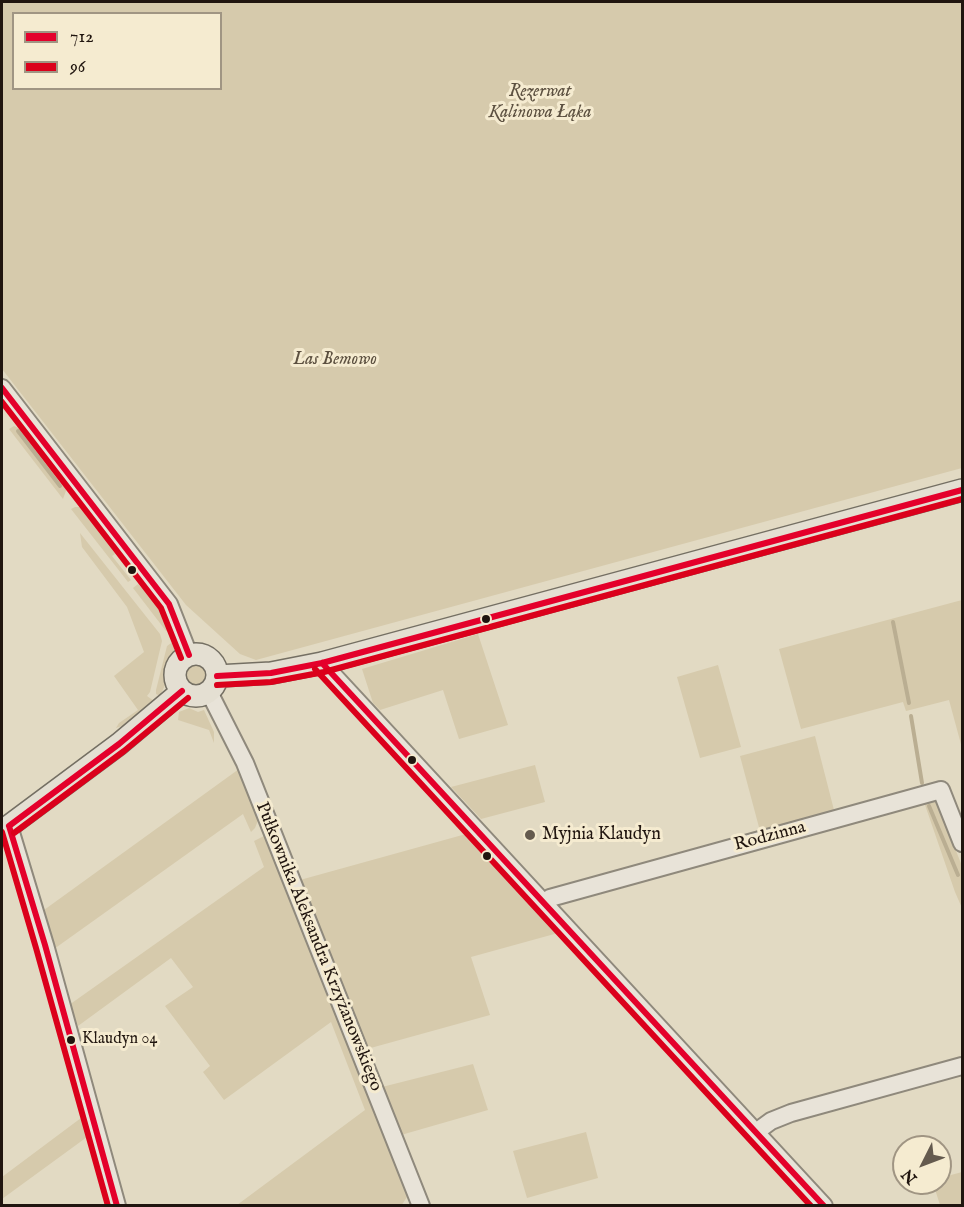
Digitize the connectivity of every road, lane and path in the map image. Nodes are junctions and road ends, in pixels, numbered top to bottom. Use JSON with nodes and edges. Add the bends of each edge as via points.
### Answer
{"nodes":[{"id":1,"x":2,"y":388,"type":"edge"},
{"id":2,"x":963,"y":490,"type":"edge"},
{"id":3,"x":189,"y":655,"type":"junction"},
{"id":4,"x":322,"y":663,"type":"junction"},
{"id":5,"x":213,"y":684,"type":"junction"},
{"id":6,"x":182,"y":691,"type":"junction"},
{"id":7,"x":5,"y":828,"type":"edge"},
{"id":8,"x":963,"y":843,"type":"edge"},
{"id":9,"x":545,"y":903,"type":"junction"},
{"id":10,"x":963,"y":1066,"type":"edge"},
{"id":11,"x":756,"y":1132,"type":"junction"},
{"id":12,"x":117,"y":1206,"type":"edge"},
{"id":13,"x":421,"y":1206,"type":"edge"},
{"id":14,"x":824,"y":1206,"type":"edge"}],
"edges":[{"from":1,"to":3,"type":"street","via":[[170,604]]},
{"from":2,"to":4,"type":"main road"},
{"from":3,"to":5,"type":"main road","via":[[207,658],[215,667]]},
{"from":3,"to":6,"type":"main road","via":[[178,663],[175,673]]},
{"from":4,"to":5,"type":"main road"},
{"from":4,"to":9,"type":"street"},
{"from":5,"to":6,"type":"main road","via":[[195,696]]},
{"from":5,"to":13,"type":"street","name":"Pułkownika Aleksandra Krzyżanowskiego"},
{"from":6,"to":7,"type":"main road","via":[[119,744]]},
{"from":7,"to":12,"type":"street","via":[[45,945]]},
{"from":8,"to":9,"type":"street","name":"Rodzinna","via":[[941,790],[550,898]]},
{"from":9,"to":11,"type":"street"},
{"from":10,"to":11,"type":"street","via":[[791,1113]]},
{"from":11,"to":14,"type":"street"}]}
